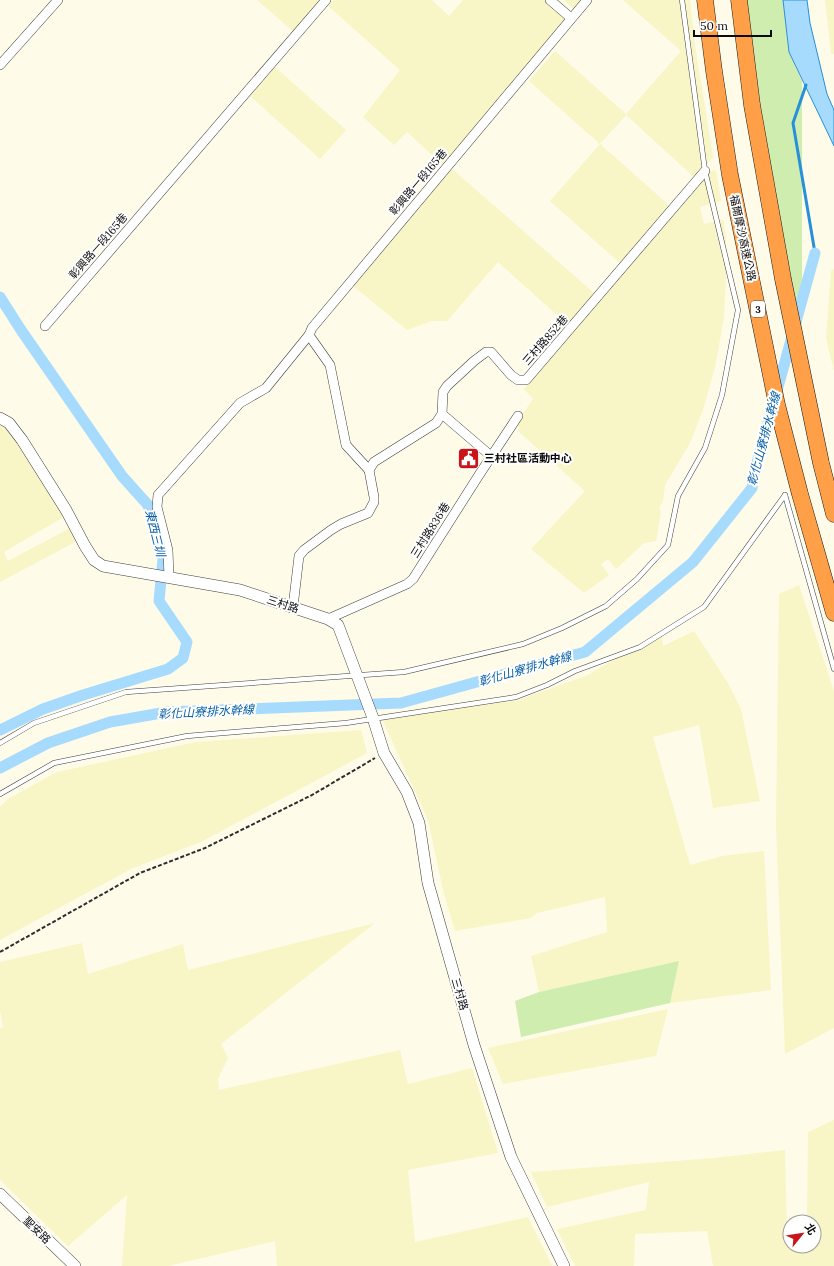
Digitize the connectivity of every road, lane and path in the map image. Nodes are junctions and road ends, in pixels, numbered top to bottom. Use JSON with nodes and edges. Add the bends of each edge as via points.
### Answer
{"nodes":[{"id":1,"x":58,"y":0,"type":"edge"},
{"id":2,"x":326,"y":0,"type":"edge"},
{"id":3,"x":550,"y":0,"type":"edge"},
{"id":4,"x":587,"y":0,"type":"edge"},
{"id":5,"x":682,"y":0,"type":"edge"},
{"id":6,"x":705,"y":0,"type":"edge"},
{"id":7,"x":739,"y":0,"type":"edge"},
{"id":8,"x":571,"y":18,"type":"junction"},
{"id":9,"x":0,"y":65,"type":"edge"},
{"id":10,"x":705,"y":171,"type":"junction"},
{"id":11,"x":45,"y":326,"type":"dead end"},
{"id":12,"x":309,"y":335,"type":"junction"},
{"id":13,"x":442,"y":414,"type":"junction"},
{"id":14,"x":518,"y":416,"type":"dead end"},
{"id":15,"x":0,"y":418,"type":"edge"},
{"id":16,"x":491,"y":456,"type":"junction"},
{"id":17,"x":369,"y":470,"type":"junction"},
{"id":18,"x":834,"y":514,"type":"edge"},
{"id":19,"x":167,"y":577,"type":"junction"},
{"id":20,"x":293,"y":607,"type":"junction"},
{"id":21,"x":834,"y":613,"type":"edge"},
{"id":22,"x":328,"y":619,"type":"junction"},
{"id":23,"x":834,"y":669,"type":"edge"},
{"id":24,"x":358,"y":679,"type":"junction"},
{"id":25,"x":373,"y":718,"type":"junction"},
{"id":26,"x":0,"y":742,"type":"edge"},
{"id":27,"x":384,"y":753,"type":"junction"},
{"id":28,"x":0,"y":794,"type":"edge"},
{"id":29,"x":0,"y":952,"type":"edge"},
{"id":30,"x":0,"y":1194,"type":"edge"},
{"id":31,"x":75,"y":1266,"type":"edge"},
{"id":32,"x":564,"y":1266,"type":"edge"}],
"edges":[{"from":1,"to":9,"type":"street"},
{"from":2,"to":11,"type":"street","name":"彰興路一段165巷"},
{"from":3,"to":8,"type":"street"},
{"from":4,"to":8,"type":"street","name":"彰興路一段165巷"},
{"from":5,"to":10,"type":"lane"},
{"from":6,"to":21,"type":"highway","name":"福爾摩沙高速公路","number":"3","via":[[730,175],[777,405]]},
{"from":7,"to":18,"type":"highway","via":[[752,105],[783,279],[819,456]]},
{"from":8,"to":12,"type":"street","name":"彰興路一段165巷","via":[[312,328]]},
{"from":10,"to":13,"type":"street","name":"三村路852巷","via":[[526,380],[514,378],[491,352],[486,352],[447,386],[443,392]]},
{"from":10,"to":24,"type":"lane","via":[[738,310],[722,395],[705,448],[678,496],[668,545],[637,579],[606,606],[562,628],[523,644],[404,672]]},
{"from":12,"to":17,"type":"street","via":[[330,365],[346,445]]},
{"from":12,"to":19,"type":"street","name":"彰興路一段165巷","via":[[266,388],[240,404],[158,495],[157,506],[168,550]]},
{"from":13,"to":16,"type":"street"},
{"from":13,"to":17,"type":"street","via":[[436,423],[374,462]]},
{"from":14,"to":16,"type":"street","name":"三村路836巷"},
{"from":15,"to":19,"type":"street","name":"三村路","via":[[9,423],[22,440],[94,560],[103,566]]},
{"from":16,"to":22,"type":"street","name":"三村路836巷","via":[[413,579]]},
{"from":17,"to":20,"type":"street","via":[[374,497],[372,508],[368,513],[340,524],[299,556]]},
{"from":19,"to":20,"type":"street","name":"三村路","via":[[240,590]]},
{"from":20,"to":22,"type":"street","name":"三村路"},
{"from":22,"to":24,"type":"street","name":"三村路","via":[[338,625]]},
{"from":23,"to":25,"type":"lane","via":[[785,495],[704,608],[640,647],[575,671],[516,697]]},
{"from":24,"to":25,"type":"street","name":"三村路"},
{"from":24,"to":26,"type":"lane","via":[[126,692],[34,723]]},
{"from":25,"to":27,"type":"street","name":"三村路"},
{"from":25,"to":28,"type":"lane","via":[[346,723],[172,738],[54,763]]},
{"from":27,"to":29,"type":"path","via":[[312,795],[206,848],[140,873]]},
{"from":27,"to":32,"type":"street","name":"三村路","via":[[407,792],[419,823],[430,890],[474,1045],[511,1158]]},
{"from":30,"to":31,"type":"street","name":"聖安路"}]}
